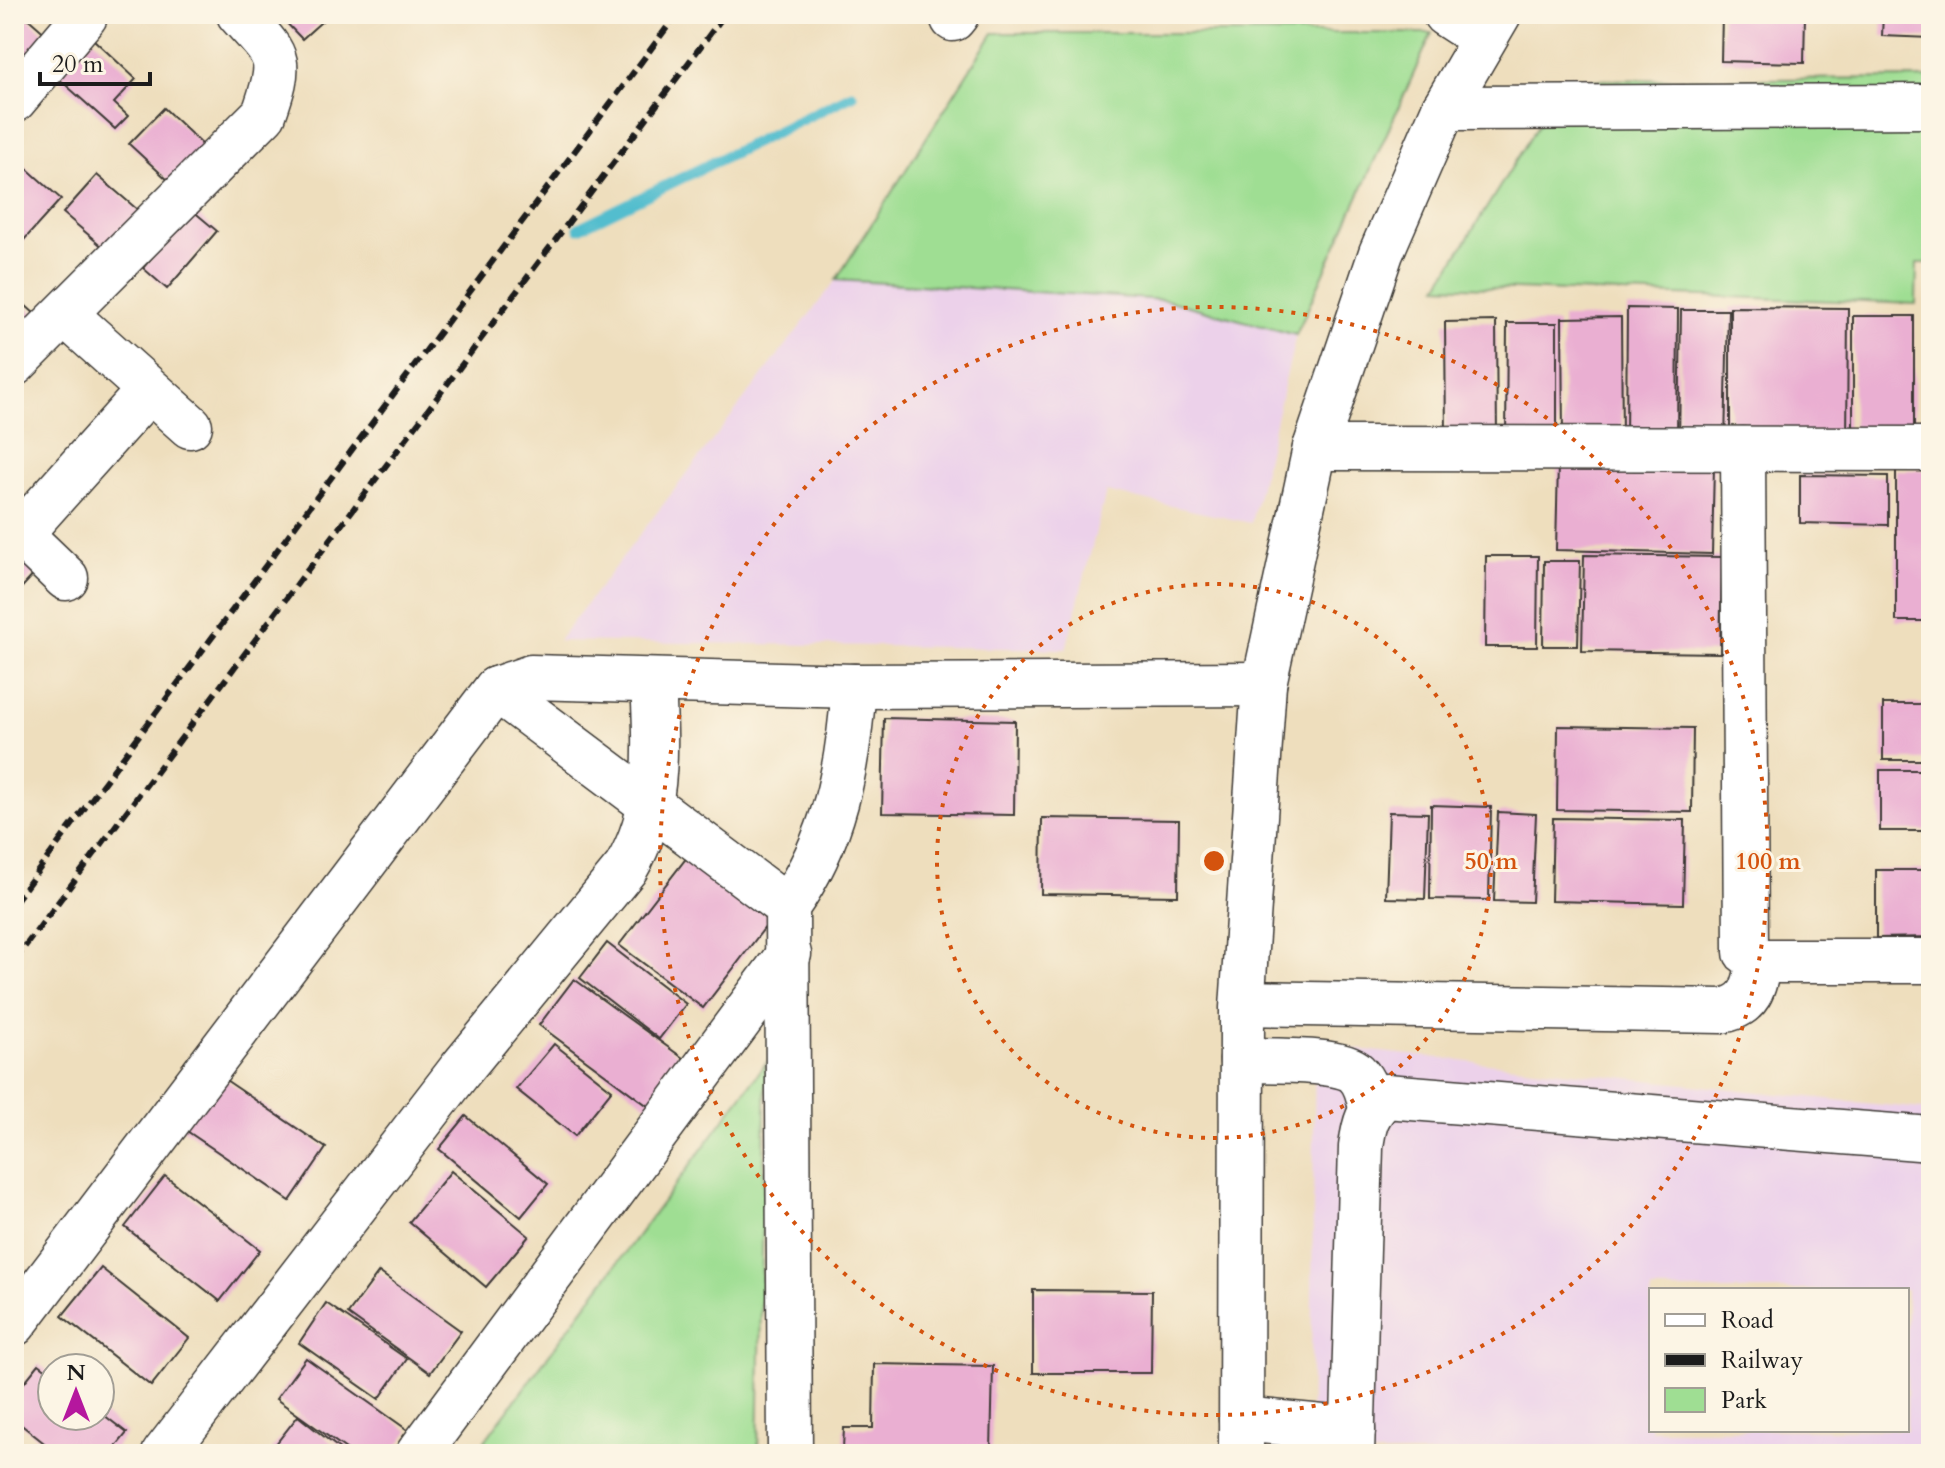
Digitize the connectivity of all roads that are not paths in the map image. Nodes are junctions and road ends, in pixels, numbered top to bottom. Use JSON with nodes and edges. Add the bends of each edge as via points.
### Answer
{"nodes":[{"id":1,"x":239,"y":14,"type":"edge"},
{"id":2,"x":1445,"y":14,"type":"edge"},
{"id":3,"x":85,"y":16,"type":"edge"},
{"id":4,"x":1490,"y":26,"type":"edge"},
{"id":5,"x":14,"y":100,"type":"edge"},
{"id":6,"x":1931,"y":106,"type":"edge"},
{"id":7,"x":1444,"y":108,"type":"junction"},
{"id":8,"x":66,"y":315,"type":"junction"},
{"id":9,"x":14,"y":364,"type":"edge"},
{"id":10,"x":149,"y":390,"type":"junction"},
{"id":11,"x":190,"y":426,"type":"dead end"},
{"id":12,"x":1315,"y":448,"type":"junction"},
{"id":13,"x":1743,"y":449,"type":"junction"},
{"id":14,"x":1931,"y":449,"type":"edge"},
{"id":15,"x":17,"y":531,"type":"edge"},
{"id":16,"x":66,"y":578,"type":"dead end"},
{"id":17,"x":653,"y":681,"type":"junction"},
{"id":18,"x":1264,"y":684,"type":"junction"},
{"id":19,"x":854,"y":686,"type":"junction"},
{"id":20,"x":496,"y":689,"type":"junction"},
{"id":21,"x":653,"y":804,"type":"junction"},
{"id":22,"x":787,"y":907,"type":"junction"},
{"id":23,"x":789,"y":954,"type":"junction"},
{"id":24,"x":1759,"y":961,"type":"junction"},
{"id":25,"x":1931,"y":961,"type":"edge"},
{"id":26,"x":1243,"y":1003,"type":"junction"},
{"id":27,"x":1242,"y":1060,"type":"junction"},
{"id":28,"x":1371,"y":1108,"type":"junction"},
{"id":29,"x":1931,"y":1139,"type":"edge"},
{"id":30,"x":14,"y":1324,"type":"edge"},
{"id":31,"x":1241,"y":1436,"type":"edge"},
{"id":32,"x":1352,"y":1442,"type":"edge"},
{"id":33,"x":164,"y":1454,"type":"edge"},
{"id":34,"x":418,"y":1454,"type":"edge"},
{"id":35,"x":790,"y":1454,"type":"edge"}],
"edges":[{"from":1,"to":8,"type":"street","via":[[269,47],[279,73],[264,114]]},
{"from":2,"to":4,"type":"street"},
{"from":3,"to":5,"type":"street"},
{"from":4,"to":7,"type":"street"},
{"from":6,"to":7,"type":"street"},
{"from":7,"to":12,"type":"street","via":[[1381,253]]},
{"from":8,"to":9,"type":"street"},
{"from":8,"to":10,"type":"street"},
{"from":10,"to":11,"type":"street"},
{"from":10,"to":15,"type":"street"},
{"from":12,"to":13,"type":"street"},
{"from":12,"to":18,"type":"street"},
{"from":13,"to":14,"type":"street"},
{"from":13,"to":24,"type":"street","via":[[1746,952]]},
{"from":15,"to":16,"type":"street"},
{"from":17,"to":19,"type":"street"},
{"from":17,"to":20,"type":"street","via":[[531,677]]},
{"from":17,"to":21,"type":"street"},
{"from":18,"to":19,"type":"street"},
{"from":18,"to":26,"type":"street"},
{"from":19,"to":22,"type":"street","via":[[847,761],[828,836],[808,879]]},
{"from":20,"to":21,"type":"street"},
{"from":20,"to":30,"type":"street"},
{"from":21,"to":22,"type":"street"},
{"from":21,"to":33,"type":"street","via":[[626,868],[461,1069]]},
{"from":22,"to":23,"type":"street"},
{"from":23,"to":34,"type":"street"},
{"from":23,"to":35,"type":"street"},
{"from":24,"to":25,"type":"street"},
{"from":24,"to":26,"type":"street","via":[[1754,991],[1735,1008],[1722,1011]]},
{"from":26,"to":27,"type":"street"},
{"from":27,"to":28,"type":"street","via":[[1354,1070],[1365,1084]]},
{"from":27,"to":31,"type":"street"},
{"from":28,"to":29,"type":"street","via":[[1386,1096],[1408,1096]]},
{"from":28,"to":32,"type":"street","via":[[1361,1147]]},
{"from":31,"to":32,"type":"street"}]}
